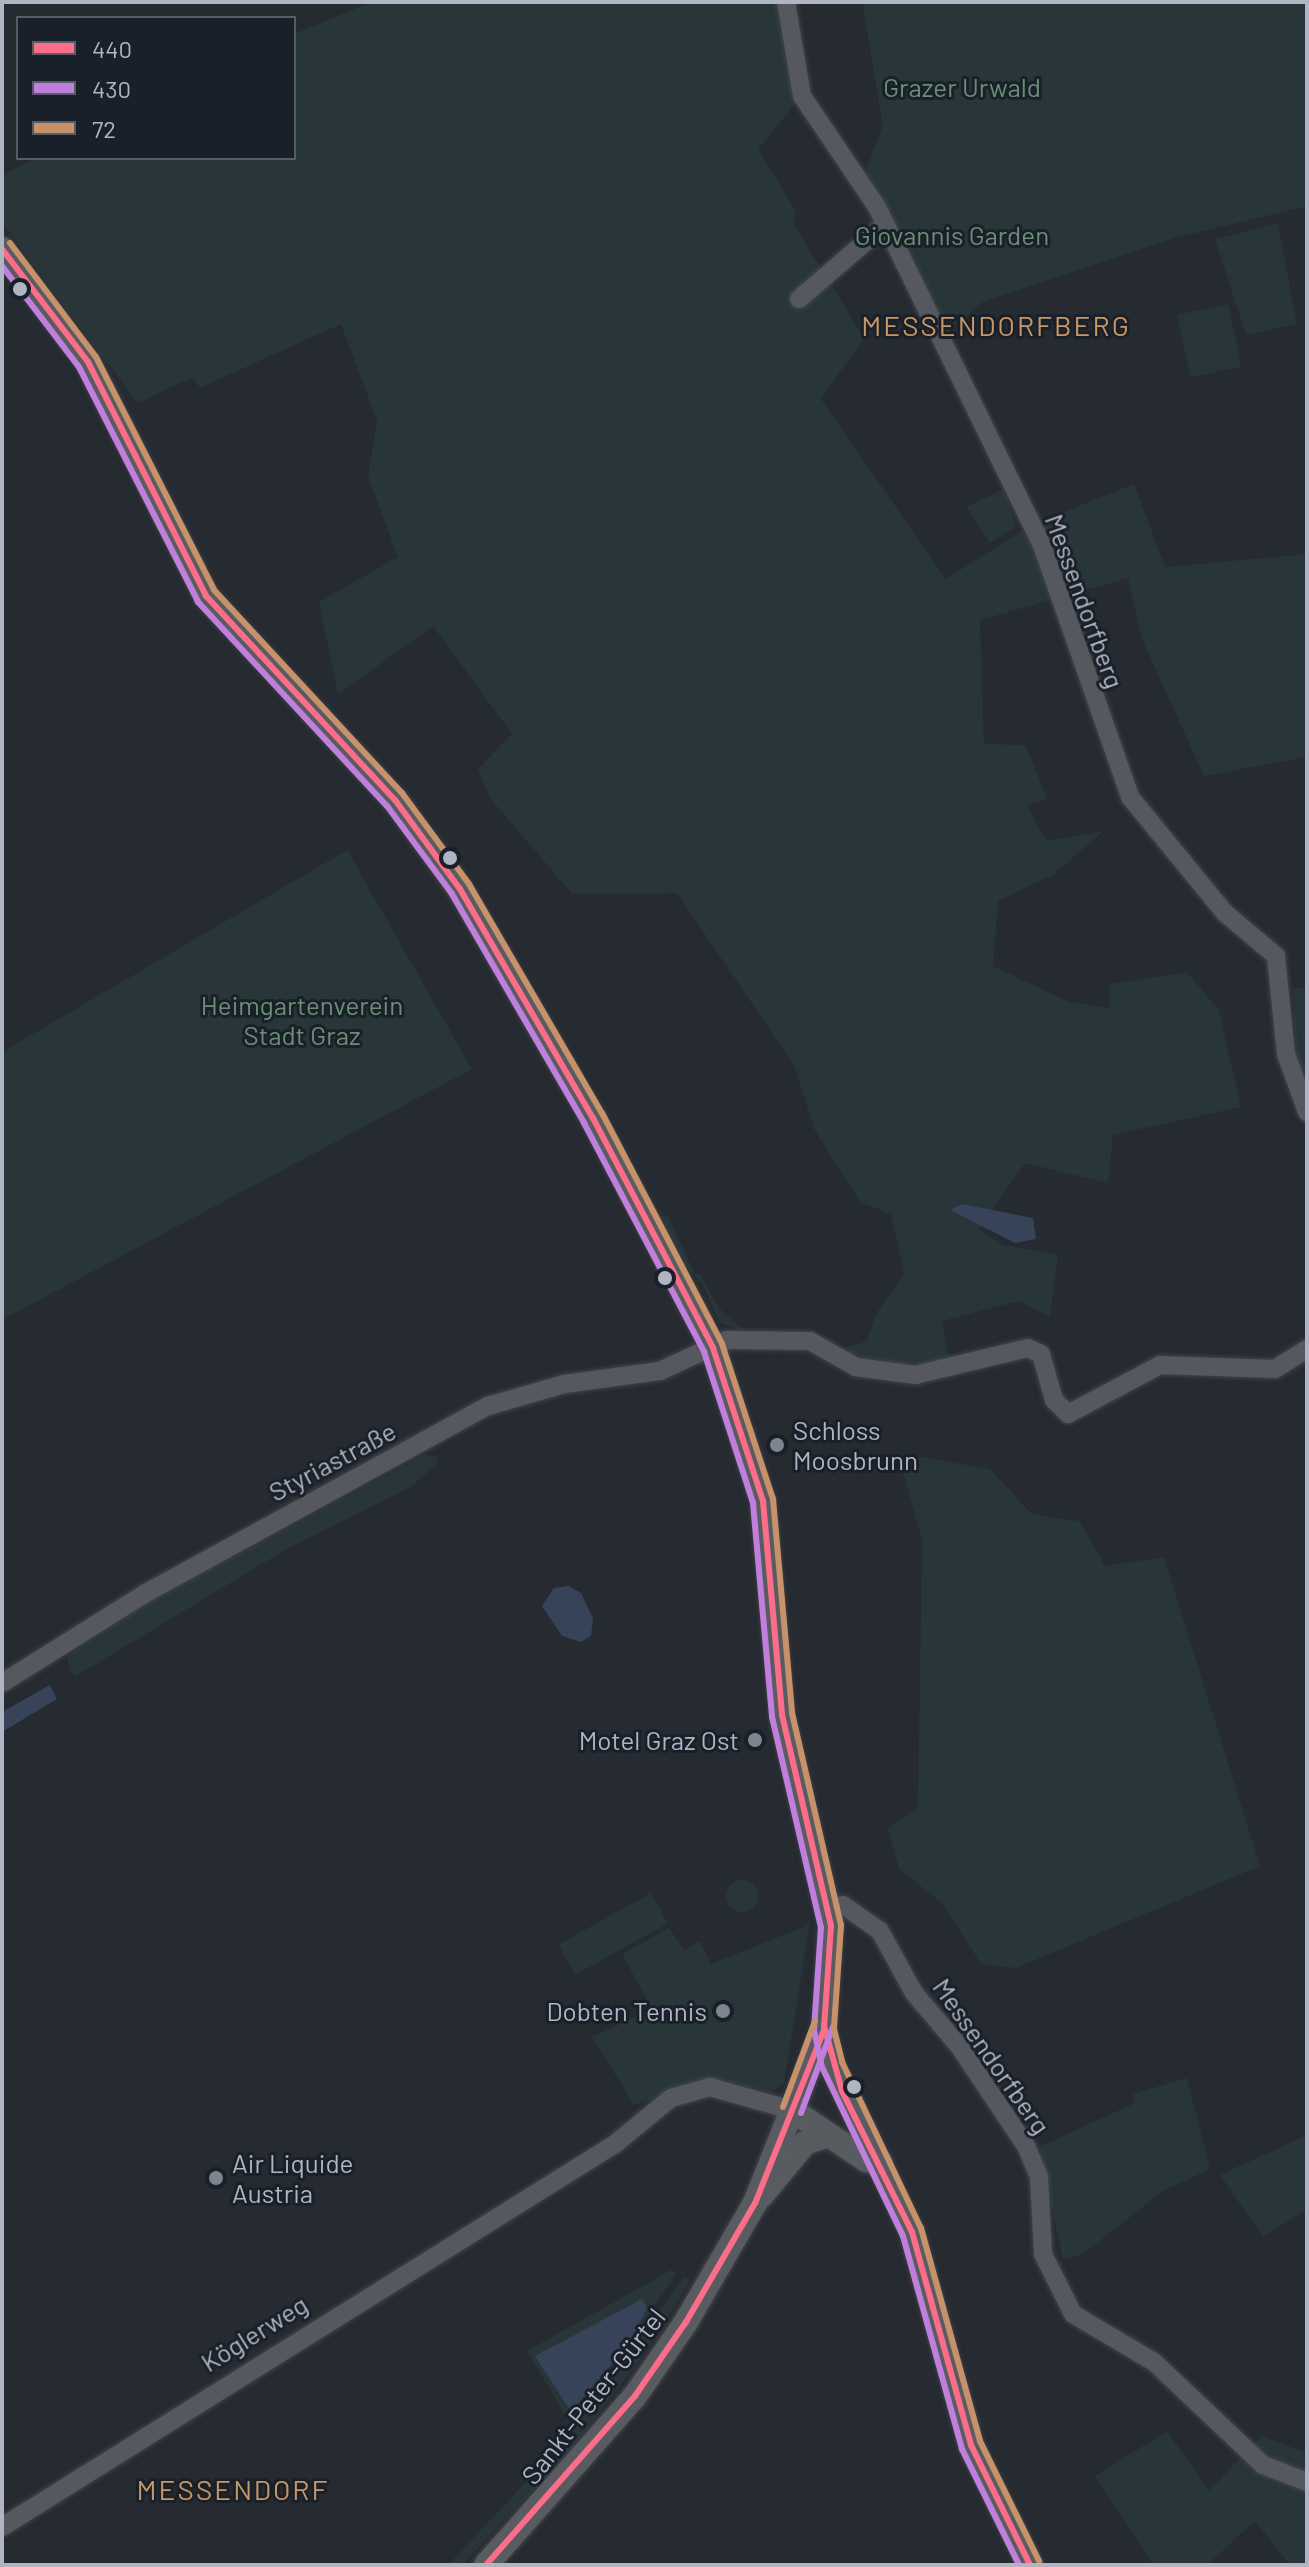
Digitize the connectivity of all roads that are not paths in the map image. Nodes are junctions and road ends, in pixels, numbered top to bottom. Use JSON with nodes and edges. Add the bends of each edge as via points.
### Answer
{"nodes":[{"id":1,"x":786,"y":2,"type":"edge"},
{"id":2,"x":885,"y":225,"type":"junction"},
{"id":3,"x":2,"y":249,"type":"edge"},
{"id":4,"x":799,"y":299,"type":"dead end"},
{"id":5,"x":1307,"y":1112,"type":"edge"},
{"id":6,"x":713,"y":1348,"type":"junction"},
{"id":7,"x":1307,"y":1349,"type":"edge"},
{"id":8,"x":2,"y":1683,"type":"edge"},
{"id":9,"x":829,"y":1907,"type":"junction"},
{"id":10,"x":824,"y":2030,"type":"junction"},
{"id":11,"x":792,"y":2110,"type":"junction"},
{"id":12,"x":825,"y":2136,"type":"junction"},
{"id":13,"x":877,"y":2156,"type":"junction"},
{"id":14,"x":755,"y":2203,"type":"junction"},
{"id":15,"x":1307,"y":2482,"type":"edge"},
{"id":16,"x":2,"y":2527,"type":"edge"},
{"id":17,"x":486,"y":2565,"type":"edge"},
{"id":18,"x":1030,"y":2565,"type":"edge"}],
"edges":[{"from":1,"to":2,"type":"street","name":"Messendorfberg","via":[[787,41],[802,96]]},
{"from":2,"to":4,"type":"street"},
{"from":2,"to":5,"type":"street","name":"Messendorfberg","via":[[1043,548],[1130,797],[1225,913],[1276,956],[1286,1054]]},
{"from":3,"to":6,"type":"main road","via":[[88,362],[206,596],[395,800],[460,889],[593,1118]]},
{"from":6,"to":7,"type":"street","name":"Styriastraße","via":[[727,1340],[802,1340],[856,1367],[915,1375],[1028,1348],[1041,1354],[1054,1400],[1068,1414],[1160,1365],[1275,1369]]},
{"from":6,"to":8,"type":"street","name":"Styriastraße","via":[[660,1371],[564,1384],[488,1406],[146,1593]]},
{"from":6,"to":9,"type":"main road","via":[[763,1501],[782,1715]]},
{"from":9,"to":10,"type":"main road"},
{"from":9,"to":15,"type":"street","name":"Messendorfberg","via":[[843,1905],[868,1917],[1026,2146],[1039,2177],[1043,2254],[1073,2314],[1154,2362],[1263,2465]]},
{"from":10,"to":11,"type":"main road","name":"Sankt-Peter-Gürtel"},
{"from":10,"to":13,"type":"main road","via":[[832,2065]]},
{"from":11,"to":12,"type":"main road"},
{"from":11,"to":13,"type":"main road","via":[[816,2116]]},
{"from":11,"to":14,"type":"main road","name":"Sankt-Peter-Gürtel"},
{"from":11,"to":16,"type":"street","name":"Köglerweg","via":[[710,2087],[671,2098],[615,2144]]},
{"from":12,"to":13,"type":"main road"},
{"from":12,"to":14,"type":"main road","via":[[805,2143]]},
{"from":13,"to":18,"type":"main road","via":[[928,2281],[971,2445]]},
{"from":14,"to":17,"type":"main road","name":"Sankt-Peter-Gürtel","via":[[635,2396]]}]}
